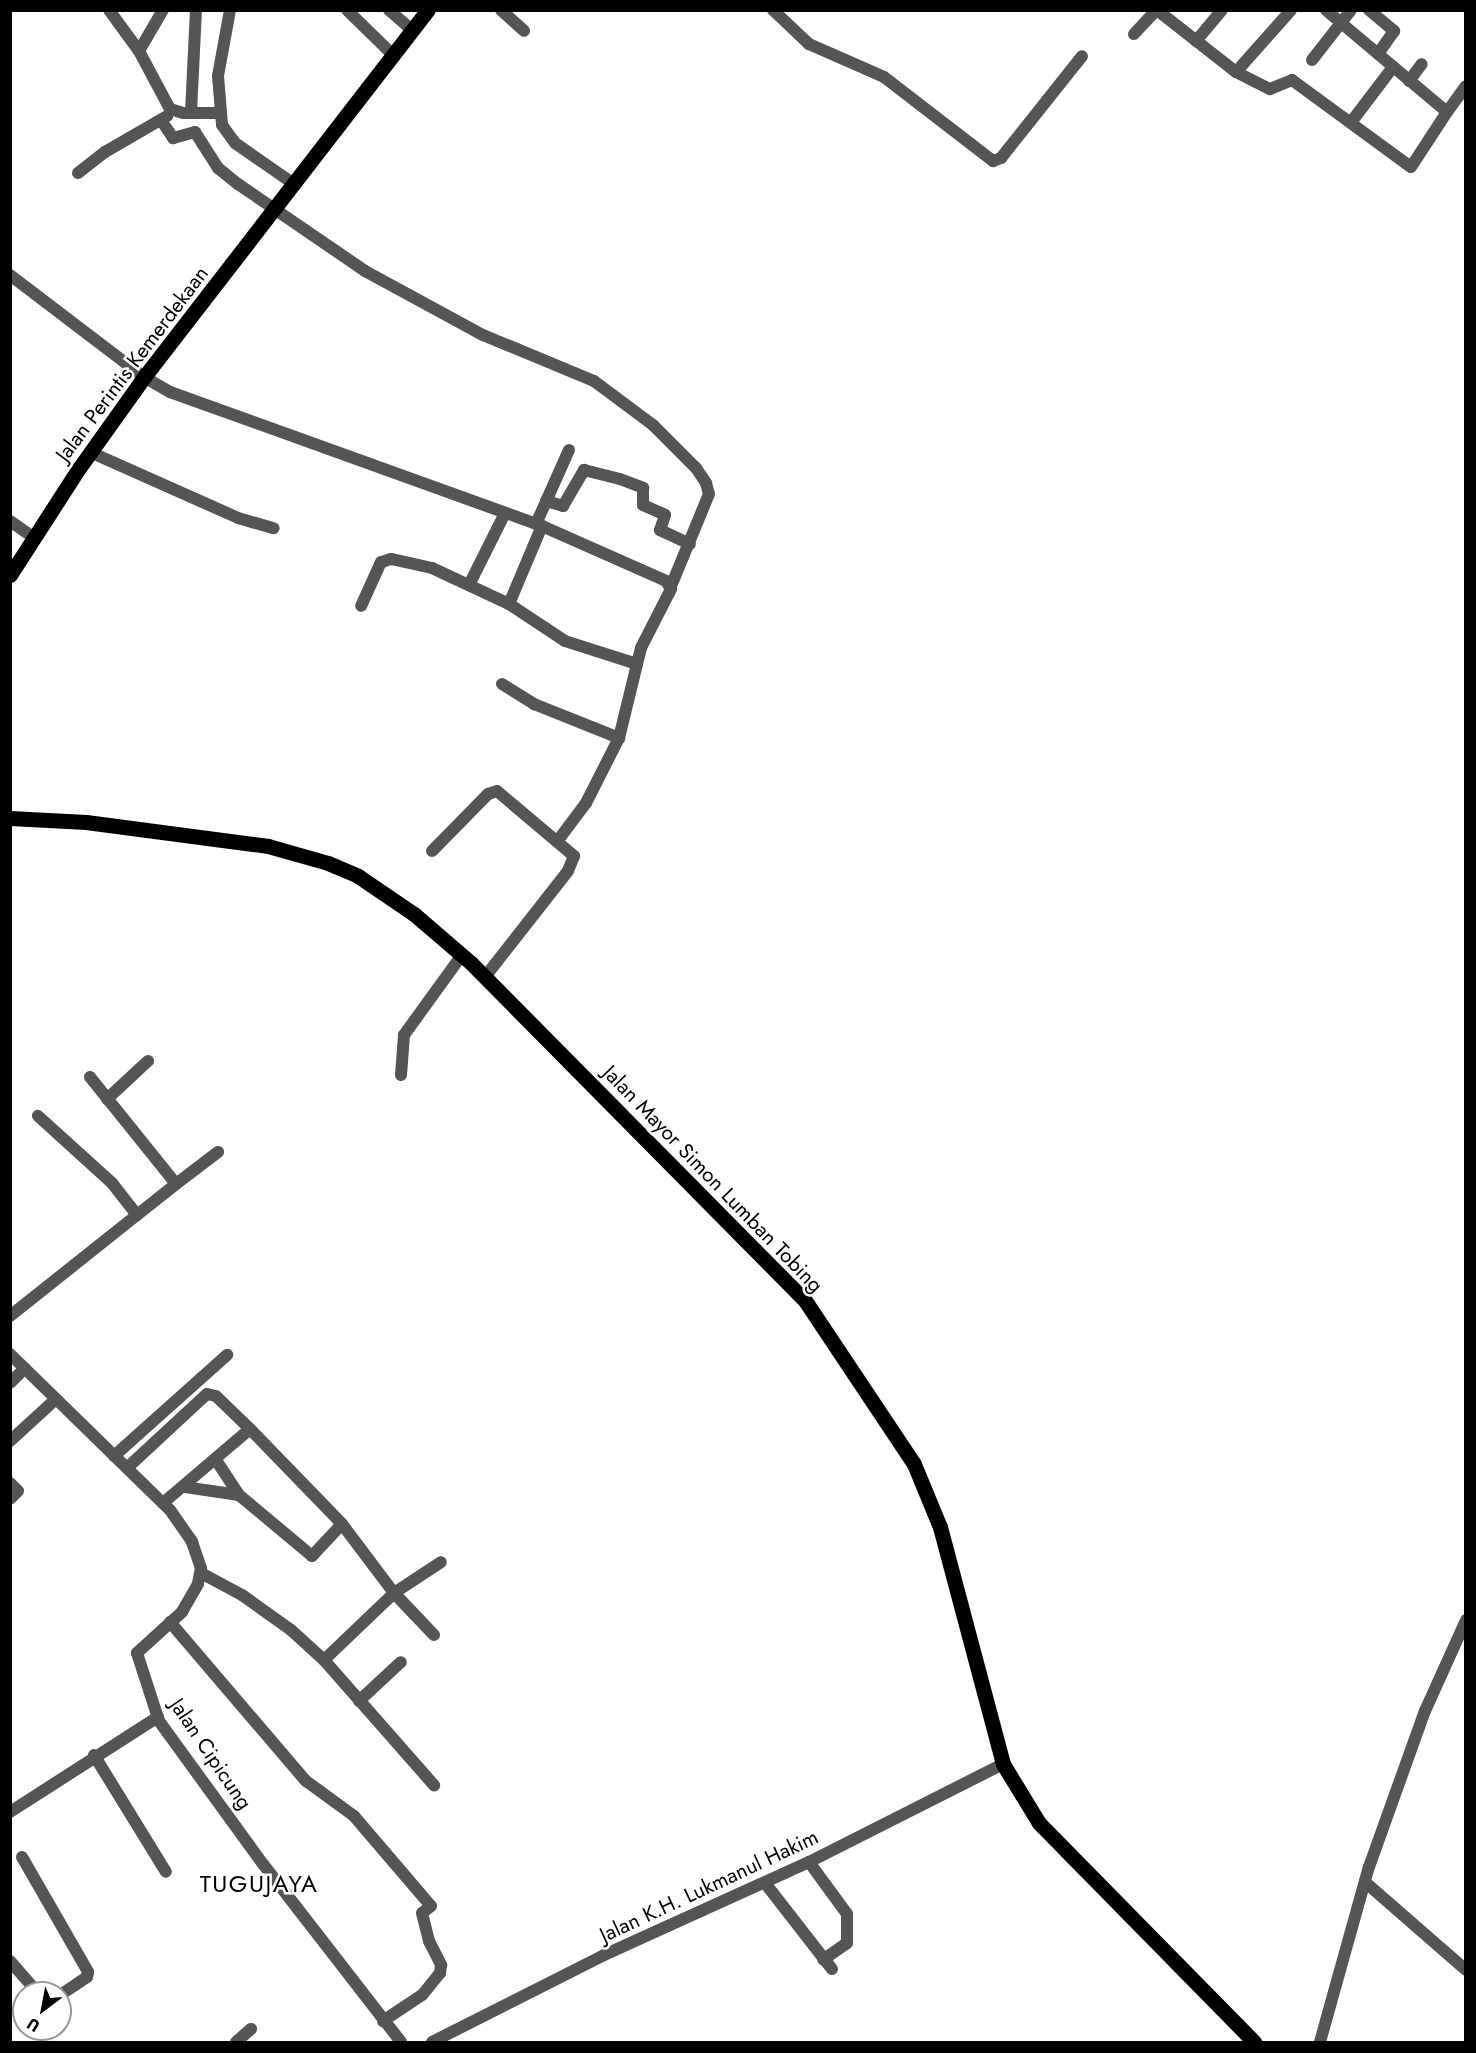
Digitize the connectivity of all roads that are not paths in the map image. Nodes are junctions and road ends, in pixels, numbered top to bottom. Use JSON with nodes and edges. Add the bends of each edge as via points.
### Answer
{"nodes":[{"id":1,"x":109,"y":10,"type":"edge"},
{"id":2,"x":163,"y":10,"type":"edge"},
{"id":3,"x":196,"y":10,"type":"edge"},
{"id":4,"x":230,"y":10,"type":"edge"},
{"id":5,"x":347,"y":10,"type":"edge"},
{"id":6,"x":389,"y":10,"type":"edge"},
{"id":7,"x":428,"y":10,"type":"edge"},
{"id":8,"x":501,"y":10,"type":"edge"},
{"id":9,"x":773,"y":10,"type":"edge"},
{"id":10,"x":1157,"y":10,"type":"edge"},
{"id":11,"x":1222,"y":10,"type":"edge"},
{"id":12,"x":1291,"y":10,"type":"edge"},
{"id":13,"x":1326,"y":10,"type":"edge"},
{"id":14,"x":1351,"y":10,"type":"edge"},
{"id":15,"x":1369,"y":10,"type":"edge"},
{"id":16,"x":1342,"y":24,"type":"junction"},
{"id":17,"x":412,"y":30,"type":"junction"},
{"id":18,"x":524,"y":31,"type":"dead end"},
{"id":19,"x":1134,"y":34,"type":"dead end"},
{"id":20,"x":1196,"y":41,"type":"junction"},
{"id":21,"x":139,"y":51,"type":"junction"},
{"id":22,"x":1378,"y":54,"type":"junction"},
{"id":23,"x":393,"y":55,"type":"junction"},
{"id":24,"x":1082,"y":56,"type":"dead end"},
{"id":25,"x":1312,"y":60,"type":"dead end"},
{"id":26,"x":1422,"y":64,"type":"dead end"},
{"id":27,"x":1394,"y":67,"type":"junction"},
{"id":28,"x":1236,"y":72,"type":"junction"},
{"id":29,"x":1409,"y":81,"type":"junction"},
{"id":30,"x":1466,"y":86,"type":"edge"},
{"id":31,"x":175,"y":111,"type":"junction"},
{"id":32,"x":1447,"y":112,"type":"junction"},
{"id":33,"x":204,"y":113,"type":"junction"},
{"id":34,"x":161,"y":120,"type":"junction"},
{"id":35,"x":1352,"y":121,"type":"junction"},
{"id":36,"x":78,"y":173,"type":"dead end"},
{"id":37,"x":293,"y":185,"type":"junction"},
{"id":38,"x":275,"y":209,"type":"junction"},
{"id":39,"x":10,"y":274,"type":"edge"},
{"id":40,"x":144,"y":377,"type":"junction"},
{"id":41,"x":569,"y":450,"type":"dead end"},
{"id":42,"x":90,"y":452,"type":"junction"},
{"id":43,"x":546,"y":501,"type":"junction"},
{"id":44,"x":504,"y":513,"type":"junction"},
{"id":45,"x":10,"y":522,"type":"edge"},
{"id":46,"x":539,"y":525,"type":"junction"},
{"id":47,"x":274,"y":528,"type":"dead end"},
{"id":48,"x":34,"y":538,"type":"junction"},
{"id":49,"x":690,"y":544,"type":"junction"},
{"id":50,"x":10,"y":575,"type":"edge"},
{"id":51,"x":469,"y":585,"type":"junction"},
{"id":52,"x":671,"y":586,"type":"junction"},
{"id":53,"x":508,"y":604,"type":"junction"},
{"id":54,"x":361,"y":606,"type":"dead end"},
{"id":55,"x":637,"y":664,"type":"junction"},
{"id":56,"x":502,"y":684,"type":"dead end"},
{"id":57,"x":619,"y":738,"type":"junction"},
{"id":58,"x":10,"y":818,"type":"edge"},
{"id":59,"x":559,"y":839,"type":"junction"},
{"id":60,"x":432,"y":851,"type":"dead end"},
{"id":61,"x":462,"y":955,"type":"junction"},
{"id":62,"x":484,"y":977,"type":"junction"},
{"id":63,"x":148,"y":1061,"type":"dead end"},
{"id":64,"x":401,"y":1075,"type":"dead end"},
{"id":65,"x":90,"y":1077,"type":"dead end"},
{"id":66,"x":108,"y":1099,"type":"junction"},
{"id":67,"x":38,"y":1116,"type":"dead end"},
{"id":68,"x":218,"y":1152,"type":"dead end"},
{"id":69,"x":176,"y":1184,"type":"junction"},
{"id":70,"x":137,"y":1215,"type":"junction"},
{"id":71,"x":10,"y":1316,"type":"edge"},
{"id":72,"x":10,"y":1354,"type":"edge"},
{"id":73,"x":227,"y":1355,"type":"dead end"},
{"id":74,"x":25,"y":1368,"type":"junction"},
{"id":75,"x":10,"y":1383,"type":"edge"},
{"id":76,"x":56,"y":1399,"type":"junction"},
{"id":77,"x":250,"y":1429,"type":"junction"},
{"id":78,"x":10,"y":1441,"type":"edge"},
{"id":79,"x":114,"y":1456,"type":"junction"},
{"id":80,"x":216,"y":1460,"type":"junction"},
{"id":81,"x":127,"y":1468,"type":"junction"},
{"id":82,"x":10,"y":1483,"type":"edge"},
{"id":83,"x":184,"y":1487,"type":"junction"},
{"id":84,"x":239,"y":1495,"type":"junction"},
{"id":85,"x":10,"y":1499,"type":"edge"},
{"id":86,"x":163,"y":1503,"type":"junction"},
{"id":87,"x":342,"y":1524,"type":"junction"},
{"id":88,"x":441,"y":1562,"type":"dead end"},
{"id":89,"x":201,"y":1573,"type":"junction"},
{"id":90,"x":394,"y":1593,"type":"junction"},
{"id":91,"x":1466,"y":1620,"type":"edge"},
{"id":92,"x":170,"y":1622,"type":"junction"},
{"id":93,"x":434,"y":1635,"type":"dead end"},
{"id":94,"x":324,"y":1660,"type":"junction"},
{"id":95,"x":401,"y":1662,"type":"dead end"},
{"id":96,"x":359,"y":1701,"type":"junction"},
{"id":97,"x":158,"y":1717,"type":"junction"},
{"id":98,"x":94,"y":1755,"type":"junction"},
{"id":99,"x":1003,"y":1764,"type":"junction"},
{"id":100,"x":434,"y":1785,"type":"dead end"},
{"id":101,"x":10,"y":1812,"type":"edge"},
{"id":102,"x":22,"y":1857,"type":"dead end"},
{"id":103,"x":809,"y":1862,"type":"junction"},
{"id":104,"x":166,"y":1872,"type":"dead end"},
{"id":105,"x":1365,"y":1882,"type":"junction"},
{"id":106,"x":765,"y":1883,"type":"junction"},
{"id":107,"x":823,"y":1960,"type":"junction"},
{"id":108,"x":10,"y":1961,"type":"edge"},
{"id":109,"x":832,"y":1970,"type":"dead end"},
{"id":110,"x":1466,"y":1970,"type":"edge"},
{"id":111,"x":28,"y":1981,"type":"edge"},
{"id":112,"x":72,"y":1985,"type":"edge"},
{"id":113,"x":383,"y":2021,"type":"junction"},
{"id":114,"x":251,"y":2029,"type":"dead end"},
{"id":115,"x":236,"y":2043,"type":"edge"},
{"id":116,"x":401,"y":2043,"type":"edge"},
{"id":117,"x":432,"y":2043,"type":"edge"},
{"id":118,"x":1254,"y":2043,"type":"edge"},
{"id":119,"x":1320,"y":2043,"type":"edge"}],
"edges":[{"from":1,"to":21,"type":"street"},
{"from":2,"to":21,"type":"street"},
{"from":3,"to":33,"type":"street"},
{"from":4,"to":33,"type":"street","via":[[218,76]]},
{"from":5,"to":23,"type":"street"},
{"from":6,"to":17,"type":"street"},
{"from":7,"to":17,"type":"main road","name":"Jalan Perintis Kemerdekaan"},
{"from":8,"to":18,"type":"street"},
{"from":9,"to":24,"type":"street","via":[[809,44],[884,77],[993,162],[1001,158]]},
{"from":10,"to":19,"type":"street"},
{"from":10,"to":20,"type":"street"},
{"from":11,"to":20,"type":"street"},
{"from":12,"to":28,"type":"street"},
{"from":13,"to":16,"type":"street"},
{"from":14,"to":16,"type":"street"},
{"from":15,"to":22,"type":"street","via":[[1394,31]]},
{"from":16,"to":22,"type":"street"},
{"from":16,"to":25,"type":"street"},
{"from":17,"to":23,"type":"main road","name":"Jalan Perintis Kemerdekaan"},
{"from":20,"to":28,"type":"street"},
{"from":21,"to":31,"type":"street","via":[[165,101]]},
{"from":22,"to":27,"type":"street"},
{"from":23,"to":37,"type":"main road","name":"Jalan Perintis Kemerdekaan"},
{"from":26,"to":29,"type":"street"},
{"from":27,"to":29,"type":"street"},
{"from":27,"to":35,"type":"street"},
{"from":28,"to":35,"type":"street","via":[[1270,89],[1292,80]]},
{"from":29,"to":32,"type":"street"},
{"from":30,"to":32,"type":"street"},
{"from":31,"to":33,"type":"street"},
{"from":31,"to":34,"type":"street"},
{"from":32,"to":35,"type":"street","via":[[1411,167]]},
{"from":33,"to":37,"type":"street","via":[[235,143]]},
{"from":34,"to":36,"type":"street","via":[[105,152]]},
{"from":34,"to":38,"type":"street","via":[[173,138],[195,132],[218,168]]},
{"from":37,"to":38,"type":"main road","name":"Jalan Perintis Kemerdekaan"},
{"from":38,"to":40,"type":"main road","name":"Jalan Perintis Kemerdekaan"},
{"from":38,"to":49,"type":"street","via":[[423,304],[483,335],[594,381],[621,398],[653,425],[706,483],[709,494]]},
{"from":39,"to":40,"type":"street"},
{"from":40,"to":42,"type":"main road","name":"Jalan Perintis Kemerdekaan"},
{"from":40,"to":44,"type":"street","via":[[170,392]]},
{"from":41,"to":43,"type":"street"},
{"from":42,"to":47,"type":"street","via":[[238,519]]},
{"from":42,"to":48,"type":"main road","name":"Jalan Perintis Kemerdekaan"},
{"from":43,"to":46,"type":"street"},
{"from":43,"to":49,"type":"street","via":[[563,506],[584,470],[620,479],[643,488],[643,505],[665,515],[660,530]]},
{"from":44,"to":46,"type":"street"},
{"from":44,"to":51,"type":"street"},
{"from":45,"to":48,"type":"street"},
{"from":46,"to":52,"type":"street"},
{"from":46,"to":53,"type":"street"},
{"from":48,"to":50,"type":"main road","name":"Jalan Perintis Kemerdekaan"},
{"from":49,"to":52,"type":"street"},
{"from":51,"to":53,"type":"street"},
{"from":51,"to":54,"type":"street","via":[[432,568],[388,559],[381,562]]},
{"from":52,"to":55,"type":"street"},
{"from":53,"to":55,"type":"street","via":[[565,641]]},
{"from":55,"to":57,"type":"street"},
{"from":56,"to":57,"type":"street","via":[[534,704]]},
{"from":57,"to":59,"type":"street","via":[[586,803]]},
{"from":58,"to":61,"type":"main road","name":"Jalan Mayor Simon Lumban Tobing","via":[[86,822],[268,846],[328,863],[358,876],[414,914]]},
{"from":59,"to":60,"type":"street","via":[[503,793],[493,791]]},
{"from":59,"to":62,"type":"street","via":[[574,861]]},
{"from":61,"to":62,"type":"main road","name":"Jalan Mayor Simon Lumban Tobing"},
{"from":61,"to":64,"type":"street","via":[[404,1035]]},
{"from":62,"to":99,"type":"main road","name":"Jalan Mayor Simon Lumban Tobing","via":[[804,1299],[907,1454],[940,1527]]},
{"from":63,"to":66,"type":"street"},
{"from":65,"to":66,"type":"street"},
{"from":66,"to":69,"type":"street"},
{"from":67,"to":70,"type":"street","via":[[112,1183]]},
{"from":68,"to":69,"type":"street"},
{"from":69,"to":70,"type":"street"},
{"from":70,"to":71,"type":"street"},
{"from":72,"to":74,"type":"street"},
{"from":73,"to":79,"type":"street"},
{"from":74,"to":75,"type":"street"},
{"from":74,"to":76,"type":"street"},
{"from":76,"to":78,"type":"street"},
{"from":76,"to":79,"type":"street"},
{"from":77,"to":80,"type":"street"},
{"from":77,"to":81,"type":"street","via":[[216,1396],[207,1394]]},
{"from":77,"to":87,"type":"street"},
{"from":79,"to":81,"type":"street"},
{"from":80,"to":83,"type":"street"},
{"from":80,"to":84,"type":"street"},
{"from":81,"to":86,"type":"street"},
{"from":82,"to":85,"type":"street","via":[[18,1491]]},
{"from":83,"to":84,"type":"street"},
{"from":83,"to":86,"type":"street"},
{"from":84,"to":87,"type":"street","via":[[312,1556]]},
{"from":86,"to":89,"type":"street","via":[[192,1542]]},
{"from":87,"to":90,"type":"street"},
{"from":88,"to":90,"type":"street"},
{"from":89,"to":92,"type":"street","name":"Jalan Cipicung","via":[[188,1603]]},
{"from":89,"to":94,"type":"street","via":[[242,1595]]},
{"from":90,"to":93,"type":"street"},
{"from":90,"to":94,"type":"street"},
{"from":91,"to":105,"type":"street","via":[[1425,1711]]},
{"from":92,"to":97,"type":"street","name":"Jalan Cipicung","via":[[137,1653]]},
{"from":92,"to":113,"type":"street","via":[[306,1781],[354,1816],[431,1906],[422,1913],[429,1941],[441,1965],[440,1973],[427,1991]]},
{"from":94,"to":96,"type":"street"},
{"from":95,"to":96,"type":"street"},
{"from":96,"to":100,"type":"street"},
{"from":97,"to":98,"type":"street"},
{"from":97,"to":113,"type":"street","name":"Jalan Cipicung","via":[[263,1864]]},
{"from":98,"to":101,"type":"street"},
{"from":98,"to":104,"type":"street"},
{"from":99,"to":103,"type":"street","name":"Jalan K.H. Lukmanul Hakim"},
{"from":99,"to":118,"type":"main road","name":"Jalan Mayor Simon Lumban Tobing","via":[[1039,1823]]},
{"from":102,"to":112,"type":"street","via":[[88,1972]]},
{"from":103,"to":106,"type":"street","name":"Jalan K.H. Lukmanul Hakim"},
{"from":103,"to":107,"type":"street","via":[[847,1914],[844,1930],[848,1941]]},
{"from":105,"to":110,"type":"street"},
{"from":105,"to":119,"type":"street"},
{"from":106,"to":107,"type":"street"},
{"from":106,"to":117,"type":"street","name":"Jalan K.H. Lukmanul Hakim","via":[[604,1955]]},
{"from":107,"to":109,"type":"street"},
{"from":108,"to":111,"type":"street"},
{"from":113,"to":116,"type":"street","name":"Jalan Cipicung"},
{"from":114,"to":115,"type":"street"}]}
